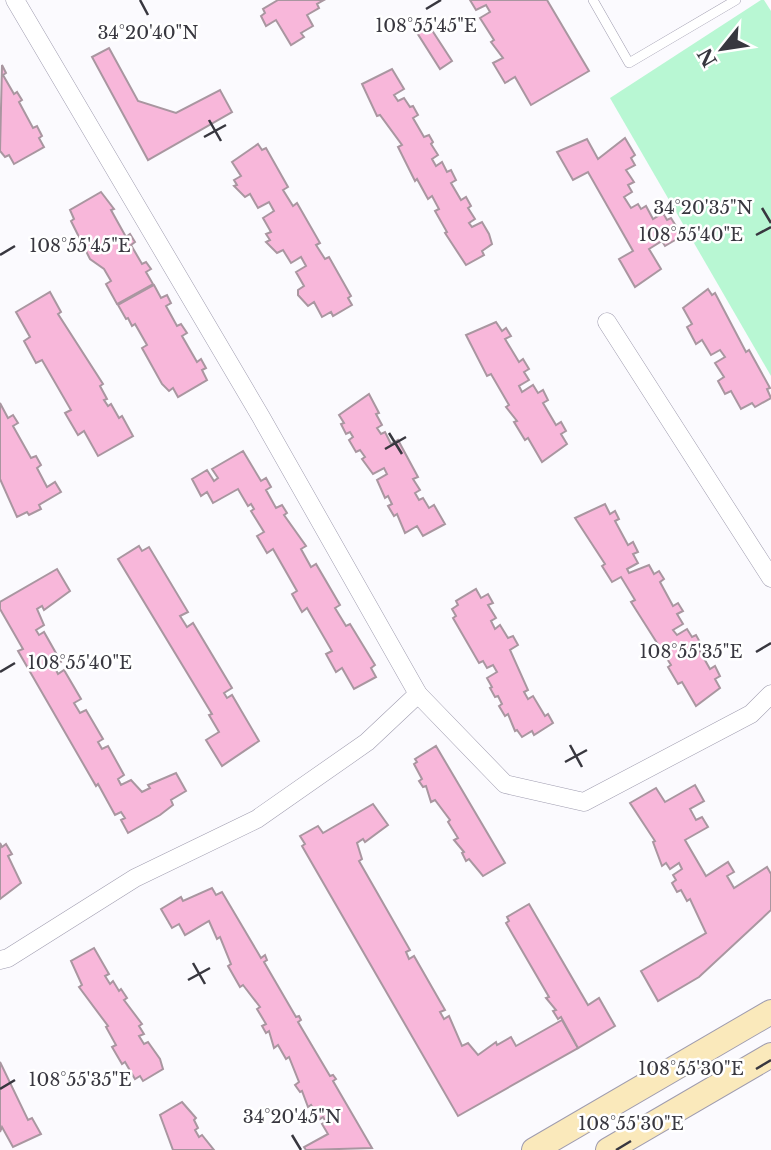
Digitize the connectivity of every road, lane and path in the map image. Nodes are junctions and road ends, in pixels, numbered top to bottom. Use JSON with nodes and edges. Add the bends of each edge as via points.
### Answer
{"nodes":[{"id":1,"x":15,"y":0,"type":"edge"},
{"id":2,"x":593,"y":0,"type":"edge"},
{"id":3,"x":736,"y":0,"type":"edge"},
{"id":4,"x":607,"y":322,"type":"dead end"},
{"id":5,"x":771,"y":578,"type":"edge"},
{"id":6,"x":418,"y":694,"type":"junction"},
{"id":7,"x":771,"y":694,"type":"edge"},
{"id":8,"x":0,"y":960,"type":"edge"},
{"id":9,"x":771,"y":1012,"type":"edge"},
{"id":10,"x":771,"y":1055,"type":"edge"},
{"id":11,"x":534,"y":1150,"type":"edge"},
{"id":12,"x":608,"y":1150,"type":"edge"}],
"edges":[{"from":1,"to":6,"type":"street"},
{"from":2,"to":3,"type":"lane","via":[[629,63]]},
{"from":4,"to":5,"type":"street"},
{"from":6,"to":7,"type":"street","via":[[505,784],[584,802],[751,714]]},
{"from":6,"to":8,"type":"street","via":[[367,743],[257,819],[135,878]]},
{"from":9,"to":11,"type":"main road"},
{"from":10,"to":12,"type":"main road"}]}
